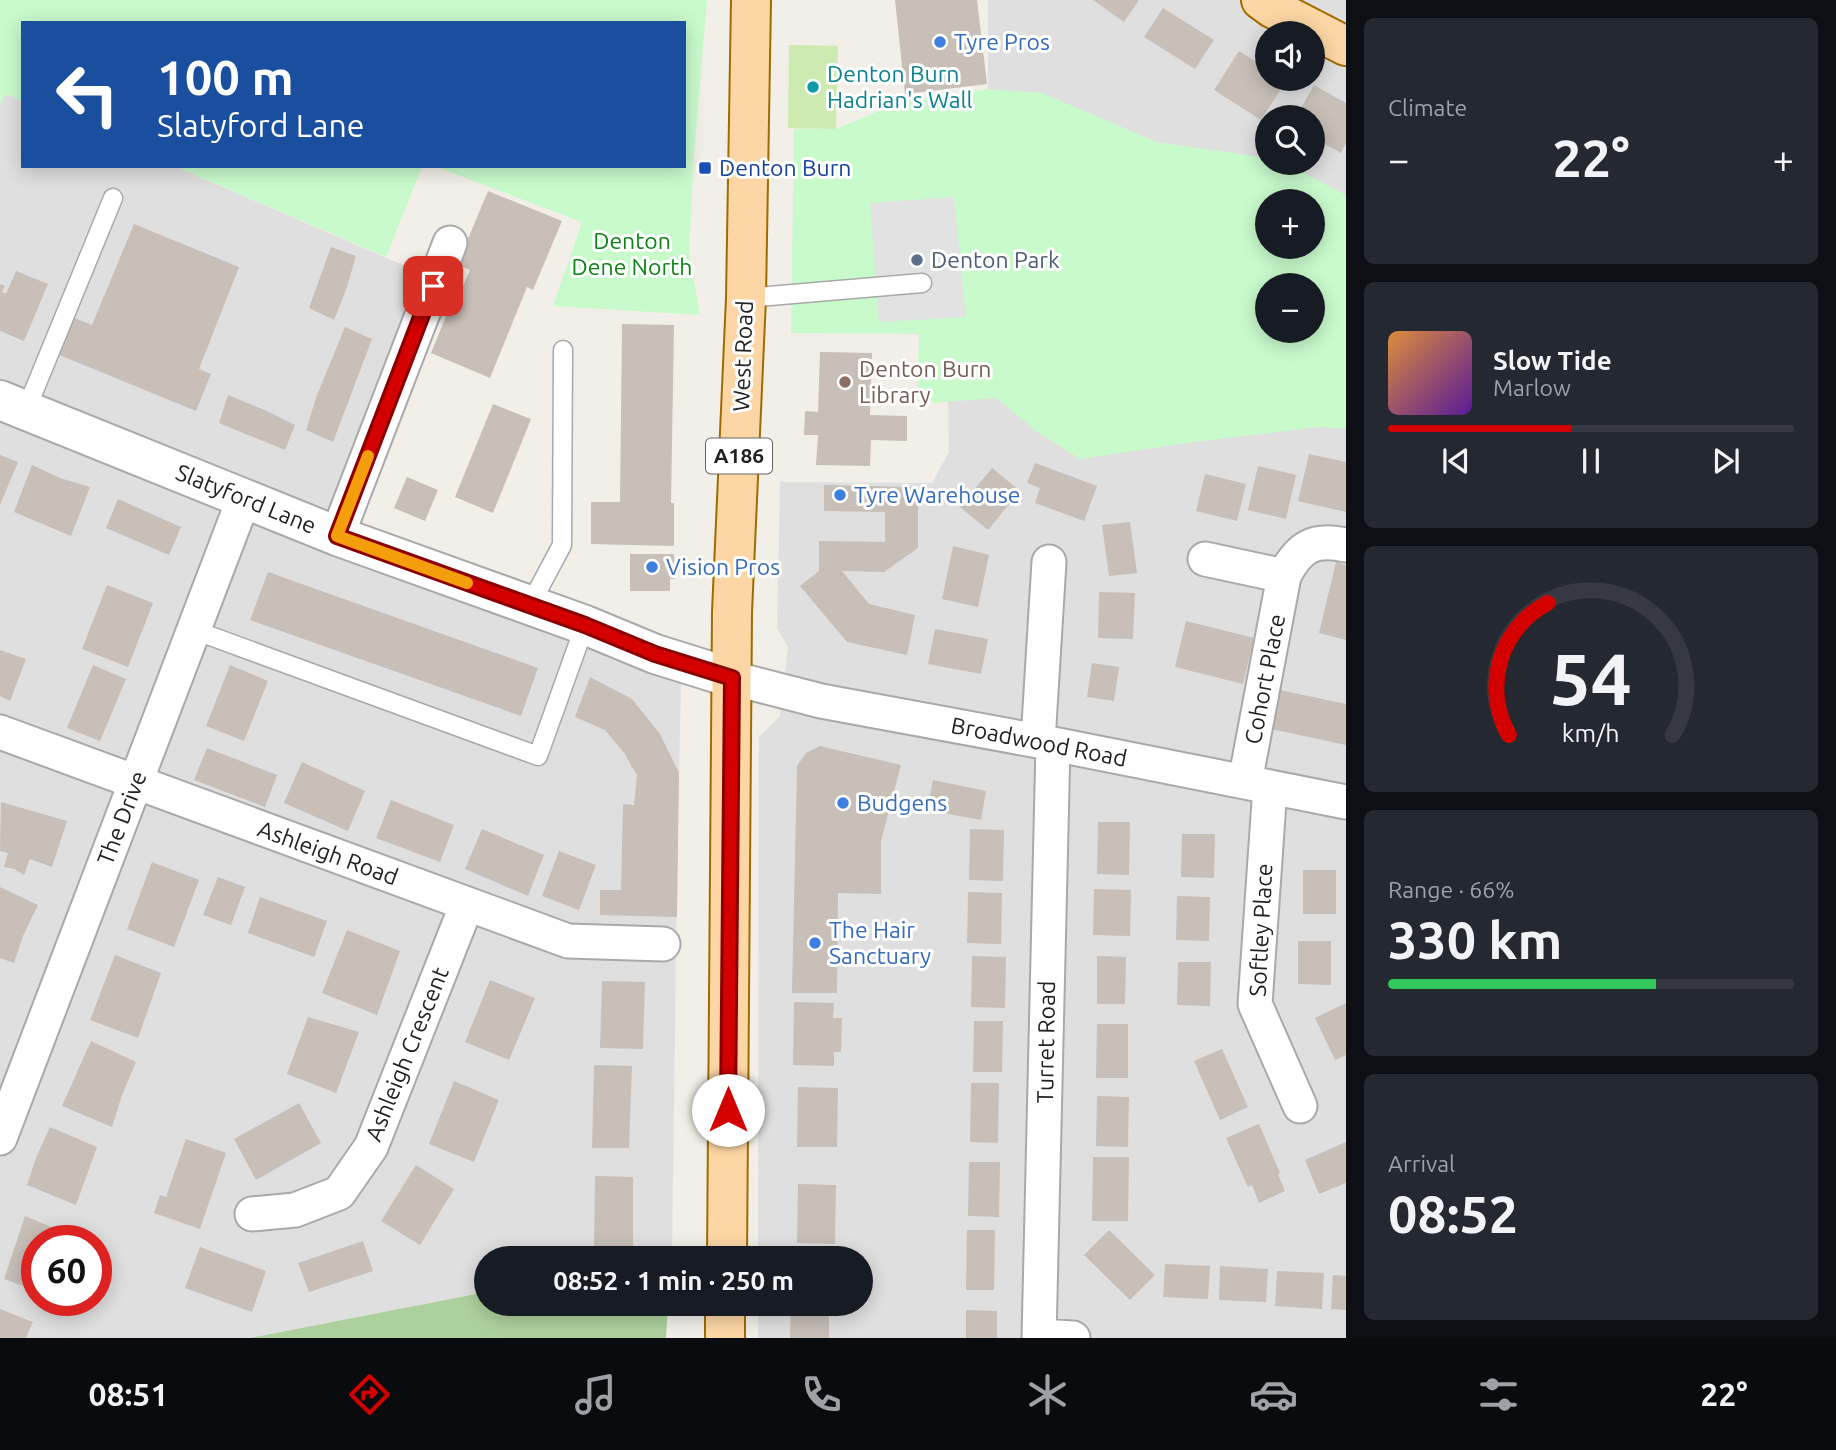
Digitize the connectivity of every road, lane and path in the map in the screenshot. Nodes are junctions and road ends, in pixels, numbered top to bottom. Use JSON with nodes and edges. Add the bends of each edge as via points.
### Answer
{"nodes":[{"id":1,"x":751,"y":0,"type":"edge"},
{"id":2,"x":1270,"y":3,"type":"edge"},
{"id":3,"x":1346,"y":46,"type":"edge"},
{"id":4,"x":113,"y":198,"type":"dead end"},
{"id":5,"x":450,"y":243,"type":"dead end"},
{"id":6,"x":922,"y":283,"type":"dead end"},
{"id":7,"x":746,"y":298,"type":"junction"},
{"id":8,"x":563,"y":350,"type":"dead end"},
{"id":9,"x":13,"y":405,"type":"edge"},
{"id":10,"x":244,"y":498,"type":"junction"},
{"id":11,"x":337,"y":536,"type":"junction"},
{"id":12,"x":1346,"y":545,"type":"edge"},
{"id":13,"x":1205,"y":559,"type":"dead end"},
{"id":14,"x":1049,"y":562,"type":"dead end"},
{"id":15,"x":1284,"y":576,"type":"junction"},
{"id":16,"x":530,"y":606,"type":"junction"},
{"id":17,"x":585,"y":625,"type":"junction"},
{"id":18,"x":194,"y":630,"type":"junction"},
{"id":19,"x":732,"y":678,"type":"junction"},
{"id":20,"x":0,"y":732,"type":"edge"},
{"id":21,"x":1046,"y":743,"type":"junction"},
{"id":22,"x":136,"y":782,"type":"junction"},
{"id":23,"x":1257,"y":784,"type":"junction"},
{"id":24,"x":1346,"y":802,"type":"edge"},
{"id":25,"x":467,"y":904,"type":"junction"},
{"id":26,"x":663,"y":944,"type":"dead end"},
{"id":27,"x":1300,"y":1106,"type":"dead end"},
{"id":28,"x":0,"y":1138,"type":"edge"},
{"id":29,"x":252,"y":1214,"type":"dead end"},
{"id":30,"x":727,"y":1246,"type":"edge"},
{"id":31,"x":726,"y":1316,"type":"edge"},
{"id":32,"x":1039,"y":1337,"type":"edge"},
{"id":33,"x":725,"y":1338,"type":"edge"},
{"id":34,"x":1073,"y":1338,"type":"edge"}],
"edges":[{"from":1,"to":7,"type":"main road","name":"West Road","number":"A186"},
{"from":2,"to":3,"type":"main road"},
{"from":4,"to":9,"type":"lane"},
{"from":5,"to":11,"type":"street"},
{"from":6,"to":7,"type":"lane"},
{"from":7,"to":19,"type":"main road","name":"West Road","number":"A186"},
{"from":8,"to":16,"type":"lane","via":[[562,544]]},
{"from":9,"to":10,"type":"street","name":"Slatyford Lane"},
{"from":10,"to":11,"type":"street","name":"Slatyford Lane"},
{"from":10,"to":18,"type":"street","name":"The Drive"},
{"from":11,"to":16,"type":"street","name":"Slatyford Lane"},
{"from":12,"to":15,"type":"street","name":"Cohort Place","via":[[1311,545],[1293,559]]},
{"from":13,"to":15,"type":"street"},
{"from":14,"to":21,"type":"street","name":"Turret Road"},
{"from":15,"to":23,"type":"street","name":"Cohort Place"},
{"from":16,"to":17,"type":"street","name":"Slatyford Lane"},
{"from":17,"to":18,"type":"lane","via":[[538,756]]},
{"from":17,"to":19,"type":"street","name":"Slatyford Lane","via":[[655,654]]},
{"from":18,"to":22,"type":"street","name":"The Drive"},
{"from":19,"to":21,"type":"street","name":"Broadwood Road","via":[[821,701]]},
{"from":19,"to":30,"type":"main road","name":"West Road","number":"A186"},
{"from":20,"to":22,"type":"street","name":"Ashleigh Road"},
{"from":21,"to":23,"type":"street","name":"Broadwood Road"},
{"from":21,"to":32,"type":"street","name":"Turret Road"},
{"from":22,"to":25,"type":"street","name":"Ashleigh Road"},
{"from":22,"to":28,"type":"street","name":"The Drive"},
{"from":23,"to":24,"type":"street","name":"Broadwood Road"},
{"from":23,"to":27,"type":"street","name":"Softley Place","via":[[1255,1003]]},
{"from":25,"to":26,"type":"street","name":"Ashleigh Road","via":[[568,941]]},
{"from":25,"to":29,"type":"street","name":"Ashleigh Crescent","via":[[371,1147],[339,1193],[295,1210]]},
{"from":31,"to":33,"type":"main road"},
{"from":32,"to":34,"type":"street"}]}
